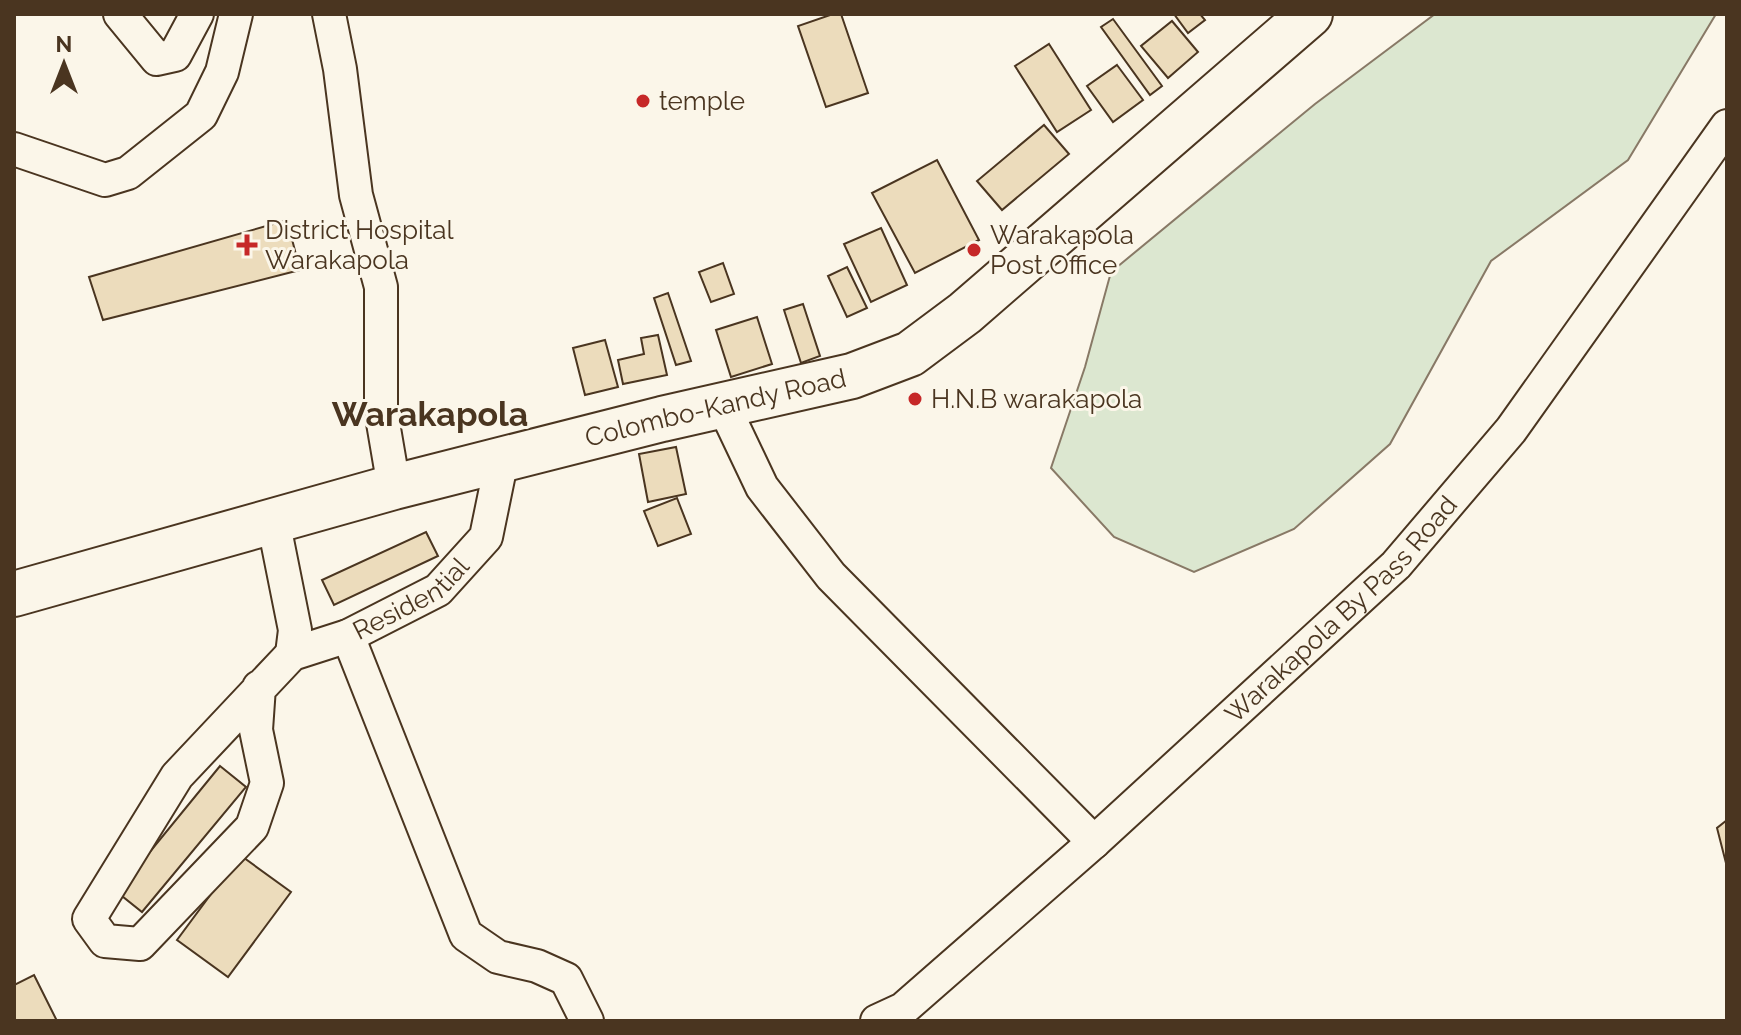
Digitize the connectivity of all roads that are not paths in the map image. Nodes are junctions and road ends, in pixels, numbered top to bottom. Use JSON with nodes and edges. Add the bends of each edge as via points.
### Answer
{"nodes":[{"id":1,"x":120,"y":14,"type":"edge"},
{"id":2,"x":197,"y":14,"type":"edge"},
{"id":3,"x":236,"y":14,"type":"edge"},
{"id":4,"x":329,"y":14,"type":"edge"},
{"id":5,"x":1310,"y":14,"type":"edge"},
{"id":6,"x":1727,"y":126,"type":"edge"},
{"id":7,"x":14,"y":149,"type":"edge"},
{"id":8,"x":723,"y":405,"type":"junction"},
{"id":9,"x":502,"y":459,"type":"junction"},
{"id":10,"x":394,"y":487,"type":"junction"},
{"id":11,"x":273,"y":520,"type":"junction"},
{"id":12,"x":14,"y":594,"type":"edge"},
{"id":13,"x":348,"y":636,"type":"junction"},
{"id":14,"x":292,"y":654,"type":"junction"},
{"id":15,"x":259,"y":687,"type":"junction"},
{"id":16,"x":1094,"y":842,"type":"junction"},
{"id":17,"x":587,"y":1021,"type":"edge"},
{"id":18,"x":877,"y":1021,"type":"edge"}],
"edges":[{"from":1,"to":2,"type":"street","via":[[157,59],[175,55]]},
{"from":3,"to":7,"type":"street","via":[[222,72],[201,115],[128,173],[105,180]]},
{"from":4,"to":10,"type":"street","via":[[356,195],[381,287],[381,411]]},
{"from":5,"to":8,"type":"highway","name":"Colombo-Kandy Road","via":[[965,313],[910,354],[852,376]]},
{"from":6,"to":16,"type":"street","name":"Warakapola By Pass Road","via":[[1511,430],[1396,565]]},
{"from":8,"to":9,"type":"highway","name":"Colombo-Kandy Road"},
{"from":8,"to":16,"type":"street","via":[[762,487],[831,576]]},
{"from":9,"to":10,"type":"highway","name":"Colombo-Kandy Road"},
{"from":9,"to":13,"type":"street","name":"Residential","via":[[486,537],[438,590]]},
{"from":10,"to":11,"type":"highway","name":"Colombo-Kandy Road"},
{"from":11,"to":12,"type":"highway","name":"Colombo-Kandy Road"},
{"from":11,"to":14,"type":"street","via":[[295,630]]},
{"from":13,"to":14,"type":"street","name":"Residential"},
{"from":13,"to":17,"type":"street","via":[[466,935],[498,957],[566,979]]},
{"from":14,"to":15,"type":"street","name":"Residential"},
{"from":15,"to":15,"type":"street","name":"Residential","via":[[256,730],[267,783],[252,827],[140,944],[105,941],[89,919],[177,776]]},
{"from":16,"to":18,"type":"street","name":"Warakapola By Pass Road","via":[[903,1009]]}]}
